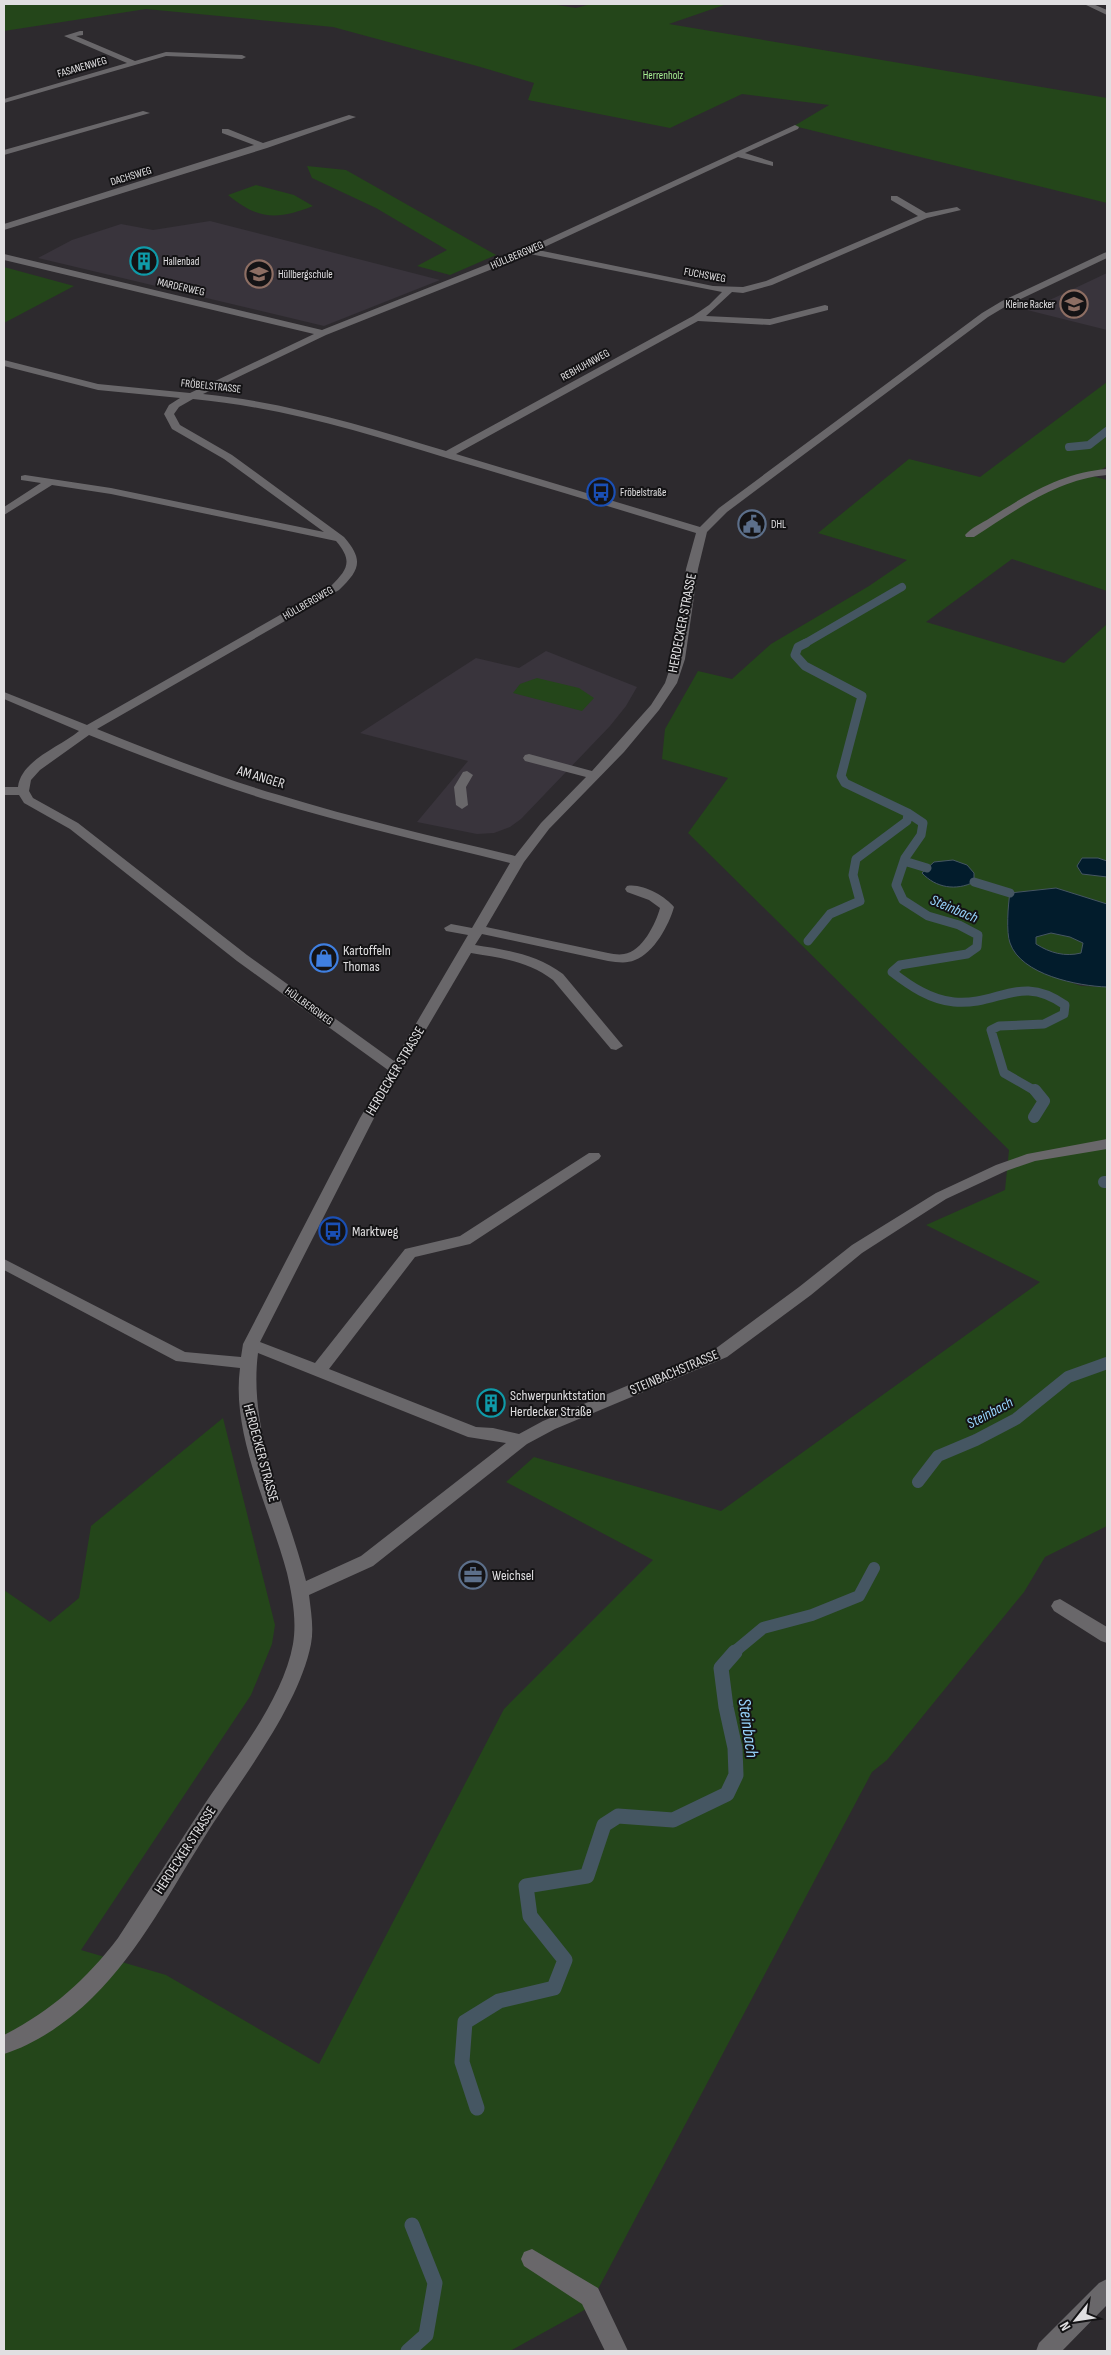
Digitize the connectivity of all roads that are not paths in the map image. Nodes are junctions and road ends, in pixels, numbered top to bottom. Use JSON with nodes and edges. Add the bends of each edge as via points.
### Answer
{"nodes":[{"id":1,"x":1088,"y":4,"type":"edge"},
{"id":2,"x":1107,"y":14,"type":"edge"},
{"id":3,"x":80,"y":33,"type":"dead end"},
{"id":4,"x":242,"y":57,"type":"dead end"},
{"id":5,"x":134,"y":63,"type":"junction"},
{"id":6,"x":4,"y":101,"type":"edge"},
{"id":7,"x":146,"y":113,"type":"dead end"},
{"id":8,"x":352,"y":117,"type":"dead end"},
{"id":9,"x":795,"y":127,"type":"dead end"},
{"id":10,"x":225,"y":131,"type":"dead end"},
{"id":11,"x":264,"y":146,"type":"junction"},
{"id":12,"x":4,"y":153,"type":"edge"},
{"id":13,"x":738,"y":154,"type":"junction"},
{"id":14,"x":770,"y":164,"type":"dead end"},
{"id":15,"x":894,"y":198,"type":"dead end"},
{"id":16,"x":957,"y":210,"type":"dead end"},
{"id":17,"x":925,"y":216,"type":"junction"},
{"id":18,"x":4,"y":226,"type":"edge"},
{"id":19,"x":529,"y":251,"type":"junction"},
{"id":20,"x":1107,"y":255,"type":"edge"},
{"id":21,"x":4,"y":257,"type":"edge"},
{"id":22,"x":729,"y":290,"type":"junction"},
{"id":23,"x":825,"y":308,"type":"dead end"},
{"id":24,"x":696,"y":318,"type":"junction"},
{"id":25,"x":324,"y":332,"type":"junction"},
{"id":26,"x":4,"y":363,"type":"edge"},
{"id":27,"x":191,"y":396,"type":"junction"},
{"id":28,"x":448,"y":454,"type":"junction"},
{"id":29,"x":1107,"y":472,"type":"edge"},
{"id":30,"x":25,"y":478,"type":"dead end"},
{"id":31,"x":50,"y":482,"type":"junction"},
{"id":32,"x":4,"y":512,"type":"edge"},
{"id":33,"x":702,"y":531,"type":"junction"},
{"id":34,"x":970,"y":535,"type":"dead end"},
{"id":35,"x":340,"y":539,"type":"junction"},
{"id":36,"x":4,"y":694,"type":"edge"},
{"id":37,"x":87,"y":730,"type":"junction"},
{"id":38,"x":529,"y":758,"type":"dead end"},
{"id":39,"x":467,"y":775,"type":"dead end"},
{"id":40,"x":594,"y":775,"type":"junction"},
{"id":41,"x":4,"y":791,"type":"edge"},
{"id":42,"x":23,"y":791,"type":"junction"},
{"id":43,"x":462,"y":805,"type":"dead end"},
{"id":44,"x":455,"y":831,"type":"dead end"},
{"id":45,"x":447,"y":843,"type":"junction"},
{"id":46,"x":518,"y":861,"type":"junction"},
{"id":47,"x":632,"y":889,"type":"dead end"},
{"id":48,"x":451,"y":928,"type":"dead end"},
{"id":49,"x":477,"y":931,"type":"junction"},
{"id":50,"x":468,"y":948,"type":"junction"},
{"id":51,"x":616,"y":1046,"type":"dead end"},
{"id":52,"x":396,"y":1069,"type":"junction"},
{"id":53,"x":1107,"y":1144,"type":"edge"},
{"id":54,"x":594,"y":1156,"type":"dead end"},
{"id":55,"x":4,"y":1264,"type":"edge"},
{"id":56,"x":251,"y":1344,"type":"junction"},
{"id":57,"x":246,"y":1363,"type":"junction"},
{"id":58,"x":319,"y":1370,"type":"junction"},
{"id":59,"x":521,"y":1440,"type":"junction"},
{"id":60,"x":300,"y":1592,"type":"junction"},
{"id":61,"x":1060,"y":1606,"type":"dead end"},
{"id":62,"x":1107,"y":1636,"type":"edge"},
{"id":63,"x":4,"y":2045,"type":"edge"},
{"id":64,"x":532,"y":2259,"type":"dead end"},
{"id":65,"x":1107,"y":2290,"type":"edge"},
{"id":66,"x":617,"y":2351,"type":"edge"},
{"id":67,"x":1047,"y":2351,"type":"edge"}],
"edges":[{"from":1,"to":2,"type":"street"},
{"from":3,"to":5,"type":"street","via":[[68,36]]},
{"from":4,"to":5,"type":"street","name":"FASANENWEG","via":[[166,54]]},
{"from":5,"to":6,"type":"street","name":"FASANENWEG"},
{"from":7,"to":12,"type":"street"},
{"from":8,"to":11,"type":"street","name":"DACHSWEG"},
{"from":9,"to":13,"type":"street","name":"HÜLLBERGWEG"},
{"from":10,"to":11,"type":"street"},
{"from":11,"to":18,"type":"street","name":"DACHSWEG"},
{"from":13,"to":14,"type":"street"},
{"from":13,"to":19,"type":"street","name":"HÜLLBERGWEG"},
{"from":15,"to":17,"type":"street"},
{"from":16,"to":17,"type":"street","name":"FUCHSWEG"},
{"from":17,"to":22,"type":"street","name":"FUCHSWEG","via":[[769,283]]},
{"from":19,"to":22,"type":"street","name":"FUCHSWEG"},
{"from":19,"to":25,"type":"street","name":"HÜLLBERGWEG"},
{"from":20,"to":33,"type":"street","via":[[985,315],[723,510]]},
{"from":21,"to":25,"type":"street","name":"MARDERWEG","via":[[41,262]]},
{"from":22,"to":24,"type":"street","name":"REBHUHNWEG"},
{"from":23,"to":24,"type":"street","via":[[770,322]]},
{"from":24,"to":28,"type":"street","name":"REBHUHNWEG"},
{"from":25,"to":27,"type":"street","name":"HÜLLBERGWEG"},
{"from":26,"to":27,"type":"street","name":"FRÖBELSTRASSE","via":[[98,387]]},
{"from":27,"to":28,"type":"street","name":"FRÖBELSTRASSE","via":[[282,409]]},
{"from":27,"to":35,"type":"street","name":"HÜLLBERGWEG","via":[[171,409],[169,414],[176,427],[228,457]]},
{"from":28,"to":33,"type":"street","name":"FRÖBELSTRASSE"},
{"from":29,"to":34,"type":"street","via":[[1074,477]]},
{"from":30,"to":31,"type":"street"},
{"from":31,"to":32,"type":"street"},
{"from":31,"to":35,"type":"street","via":[[111,491]]},
{"from":33,"to":40,"type":"street","name":"HERDECKER STRASSE","via":[[692,569],[679,659],[671,683],[620,749]]},
{"from":35,"to":37,"type":"street","name":"HÜLLBERGWEG","via":[[349,548],[353,568],[335,588]]},
{"from":36,"to":37,"type":"street","name":"AM ANGER"},
{"from":37,"to":42,"type":"street","name":"HÜLLBERGWEG","via":[[33,771],[25,779]]},
{"from":37,"to":45,"type":"street","name":"AM ANGER","via":[[242,787],[341,817]]},
{"from":38,"to":40,"type":"street"},
{"from":39,"to":43,"type":"street","via":[[460,787]]},
{"from":40,"to":46,"type":"street","name":"HERDECKER STRASSE","via":[[545,826]]},
{"from":41,"to":42,"type":"street"},
{"from":42,"to":52,"type":"street","name":"HÜLLBERGWEG","via":[[28,800],[74,826],[242,958]]},
{"from":44,"to":45,"type":"street"},
{"from":45,"to":46,"type":"street","name":"AM ANGER"},
{"from":46,"to":49,"type":"street","name":"HERDECKER STRASSE"},
{"from":47,"to":49,"type":"street","via":[[654,897],[667,908],[666,918],[641,950],[630,957],[608,957]]},
{"from":48,"to":49,"type":"street"},
{"from":49,"to":50,"type":"street","name":"HERDECKER STRASSE"},
{"from":50,"to":51,"type":"street","via":[[531,960],[547,968]]},
{"from":50,"to":52,"type":"street","name":"HERDECKER STRASSE"},
{"from":52,"to":56,"type":"street","name":"HERDECKER STRASSE","via":[[367,1118]]},
{"from":53,"to":59,"type":"street","name":"STEINBACHSTRASSE","via":[[1032,1157],[941,1196],[857,1249],[721,1353],[567,1417]]},
{"from":54,"to":58,"type":"street","via":[[464,1240],[410,1252],[398,1258],[354,1316]]},
{"from":55,"to":57,"type":"street","via":[[182,1357]]},
{"from":56,"to":57,"type":"street","name":"HERDECKER STRASSE"},
{"from":56,"to":58,"type":"street"},
{"from":57,"to":60,"type":"street","name":"HERDECKER STRASSE","via":[[251,1427]]},
{"from":58,"to":59,"type":"street","via":[[474,1434]]},
{"from":59,"to":60,"type":"street","name":"STEINBACHSTRASSE","via":[[367,1561]]},
{"from":60,"to":63,"type":"street","name":"HERDECKER STRASSE","via":[[304,1640],[273,1715],[125,1944],[84,1995],[53,2019]]},
{"from":61,"to":62,"type":"street"},
{"from":64,"to":66,"type":"street","via":[[590,2296]]},
{"from":65,"to":67,"type":"street"}]}
